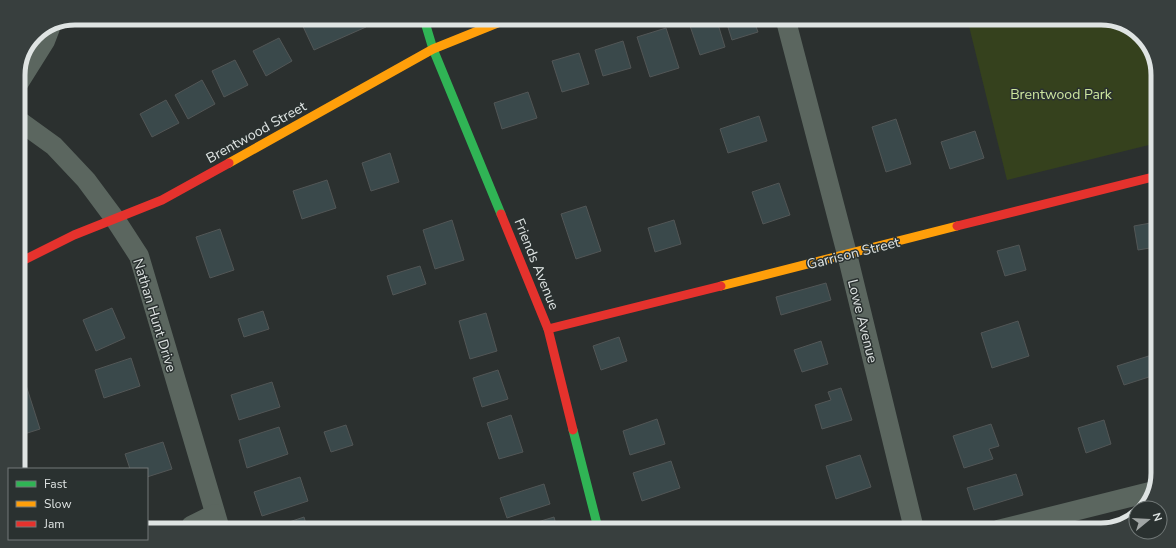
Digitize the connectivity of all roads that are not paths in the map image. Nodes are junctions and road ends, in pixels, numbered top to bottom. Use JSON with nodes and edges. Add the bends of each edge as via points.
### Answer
{"nodes":[{"id":1,"x":426,"y":25,"type":"edge"},
{"id":2,"x":493,"y":25,"type":"edge"},
{"id":3,"x":787,"y":25,"type":"edge"},
{"id":4,"x":48,"y":32,"type":"edge"},
{"id":5,"x":433,"y":49,"type":"junction"},
{"id":6,"x":25,"y":73,"type":"edge"},
{"id":7,"x":25,"y":125,"type":"edge"},
{"id":8,"x":1151,"y":178,"type":"edge"},
{"id":9,"x":114,"y":219,"type":"junction"},
{"id":10,"x":847,"y":254,"type":"junction"},
{"id":11,"x":25,"y":260,"type":"edge"},
{"id":12,"x":548,"y":329,"type":"junction"},
{"id":13,"x":1147,"y":492,"type":"edge"},
{"id":14,"x":217,"y":520,"type":"edge"},
{"id":15,"x":204,"y":523,"type":"edge"},
{"id":16,"x":597,"y":523,"type":"edge"},
{"id":17,"x":913,"y":523,"type":"edge"},
{"id":18,"x":1025,"y":523,"type":"edge"}],
"edges":[{"from":1,"to":5,"type":"street","name":"Friends Avenue"},
{"from":2,"to":5,"type":"street","name":"Brentwood Street"},
{"from":3,"to":10,"type":"street","name":"Lowe Avenue"},
{"from":4,"to":6,"type":"street"},
{"from":5,"to":9,"type":"street","name":"Brentwood Street","via":[[162,200]]},
{"from":5,"to":12,"type":"street","name":"Friends Avenue"},
{"from":7,"to":9,"type":"street","name":"Nathan Hunt Drive","via":[[54,146],[86,180]]},
{"from":8,"to":10,"type":"street","name":"Garrison Street"},
{"from":9,"to":11,"type":"street","name":"Brentwood Street","via":[[74,235]]},
{"from":9,"to":14,"type":"street","name":"Nathan Hunt Drive","via":[[139,256]]},
{"from":10,"to":12,"type":"street","name":"Garrison Street"},
{"from":10,"to":17,"type":"street","name":"Lowe Avenue"},
{"from":12,"to":16,"type":"street","name":"Friends Avenue"},
{"from":13,"to":18,"type":"street"},
{"from":14,"to":15,"type":"street"}]}
